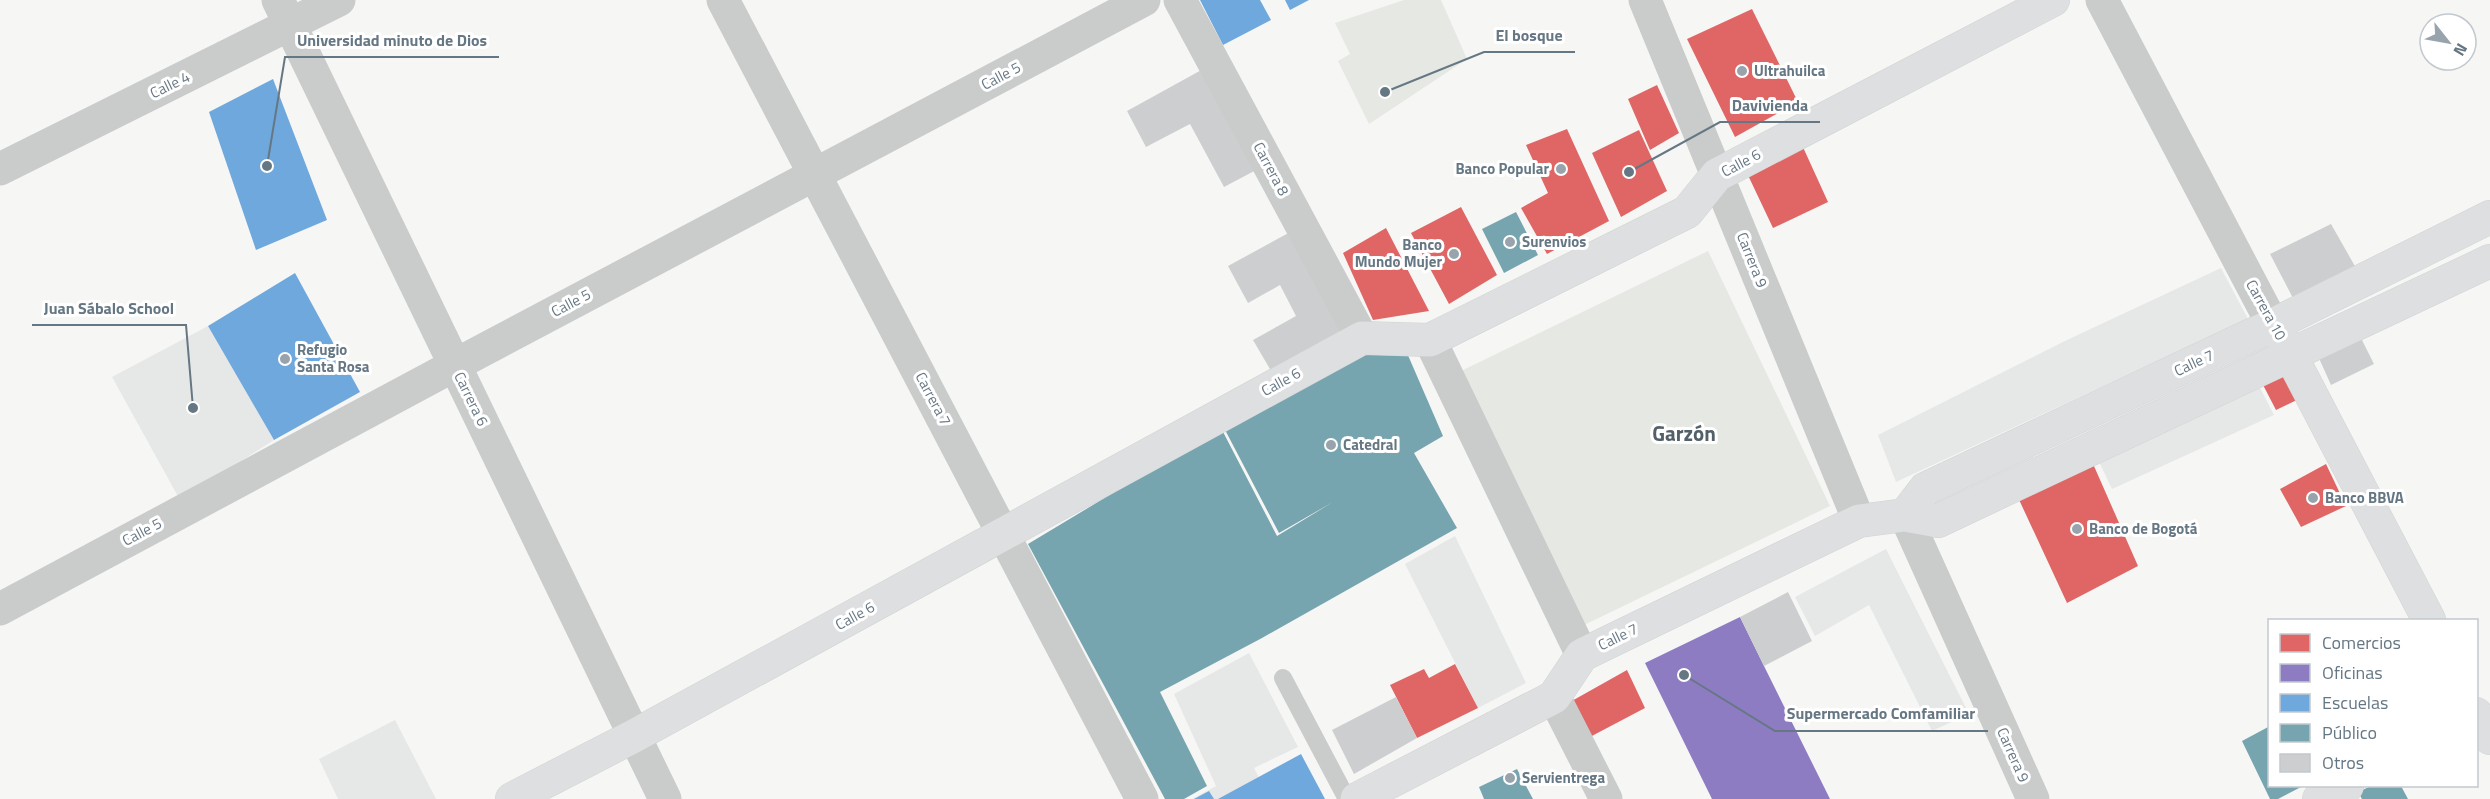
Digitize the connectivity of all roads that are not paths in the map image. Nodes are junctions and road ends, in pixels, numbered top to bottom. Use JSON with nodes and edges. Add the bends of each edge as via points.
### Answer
{"nodes":[{"id":1,"x":339,"y":0,"type":"edge"},
{"id":2,"x":723,"y":0,"type":"edge"},
{"id":3,"x":1144,"y":0,"type":"edge"},
{"id":4,"x":1180,"y":0,"type":"edge"},
{"id":5,"x":1645,"y":0,"type":"edge"},
{"id":6,"x":2053,"y":0,"type":"edge"},
{"id":7,"x":2102,"y":0,"type":"edge"},
{"id":8,"x":284,"y":13,"type":"edge"},
{"id":9,"x":0,"y":169,"type":"edge"},
{"id":10,"x":815,"y":175,"type":"junction"},
{"id":11,"x":1717,"y":175,"type":"junction"},
{"id":12,"x":2490,"y":217,"type":"edge"},
{"id":13,"x":2490,"y":261,"type":"edge"},
{"id":14,"x":2273,"y":325,"type":"junction"},
{"id":15,"x":1362,"y":338,"type":"junction"},
{"id":16,"x":1430,"y":340,"type":"junction"},
{"id":17,"x":2292,"y":355,"type":"junction"},
{"id":18,"x":454,"y":364,"type":"junction"},
{"id":19,"x":1905,"y":515,"type":"junction"},
{"id":20,"x":1859,"y":521,"type":"junction"},
{"id":21,"x":1004,"y":535,"type":"junction"},
{"id":22,"x":0,"y":609,"type":"edge"},
{"id":23,"x":2428,"y":619,"type":"edge"},
{"id":24,"x":1582,"y":655,"type":"junction"},
{"id":25,"x":1283,"y":678,"type":"dead end"},
{"id":26,"x":1554,"y":697,"type":"junction"},
{"id":27,"x":634,"y":736,"type":"junction"},
{"id":28,"x":2345,"y":787,"type":"edge"},
{"id":29,"x":513,"y":799,"type":"edge"},
{"id":30,"x":664,"y":799,"type":"edge"},
{"id":31,"x":1142,"y":799,"type":"edge"},
{"id":32,"x":1347,"y":799,"type":"edge"},
{"id":33,"x":1357,"y":799,"type":"edge"},
{"id":34,"x":1606,"y":799,"type":"edge"},
{"id":35,"x":2033,"y":799,"type":"edge"},
{"id":36,"x":2319,"y":799,"type":"edge"}],
"edges":[{"from":1,"to":8,"type":"street","name":"Calle 4"},
{"from":2,"to":10,"type":"street","name":"Carrera 7"},
{"from":3,"to":10,"type":"street","name":"Calle 5"},
{"from":4,"to":15,"type":"street","name":"Carrera 8"},
{"from":5,"to":11,"type":"street","name":"Carrera 9"},
{"from":6,"to":11,"type":"street","name":"Calle 6"},
{"from":7,"to":14,"type":"street","name":"Carrera 10"},
{"from":8,"to":9,"type":"street","name":"Calle 4"},
{"from":8,"to":18,"type":"street","name":"Carrera 6"},
{"from":10,"to":18,"type":"street","name":"Calle 5"},
{"from":10,"to":21,"type":"street","name":"Carrera 7"},
{"from":11,"to":16,"type":"street","name":"Calle 6","via":[[1687,212]]},
{"from":11,"to":20,"type":"street","name":"Carrera 9"},
{"from":12,"to":14,"type":"street","name":"Calle 7"},
{"from":13,"to":17,"type":"street","name":"Calle 7"},
{"from":14,"to":17,"type":"street","name":"Carrera 10"},
{"from":14,"to":19,"type":"street","name":"Calle 7","via":[[1924,489]]},
{"from":15,"to":16,"type":"street","name":"Calle 6"},
{"from":15,"to":21,"type":"street","name":"Calle 6"},
{"from":16,"to":24,"type":"street"},
{"from":17,"to":19,"type":"street","name":"Calle 7","via":[[1938,521]]},
{"from":17,"to":23,"type":"street","name":"Carrera 10"},
{"from":18,"to":22,"type":"street","name":"Calle 5"},
{"from":18,"to":27,"type":"street","name":"Carrera 6"},
{"from":19,"to":20,"type":"street","name":"Calle 7"},
{"from":19,"to":35,"type":"street","name":"Carrera 9"},
{"from":20,"to":24,"type":"street","name":"Calle 7"},
{"from":21,"to":27,"type":"street","name":"Calle 6"},
{"from":21,"to":31,"type":"street","name":"Carrera 7"},
{"from":24,"to":26,"type":"street","name":"Calle 7"},
{"from":25,"to":32,"type":"lane"},
{"from":26,"to":33,"type":"street","name":"Calle 7"},
{"from":26,"to":34,"type":"street"},
{"from":27,"to":29,"type":"street","name":"Calle 6"},
{"from":27,"to":30,"type":"street","name":"Carrera 6"},
{"from":28,"to":36,"type":"street"}]}
